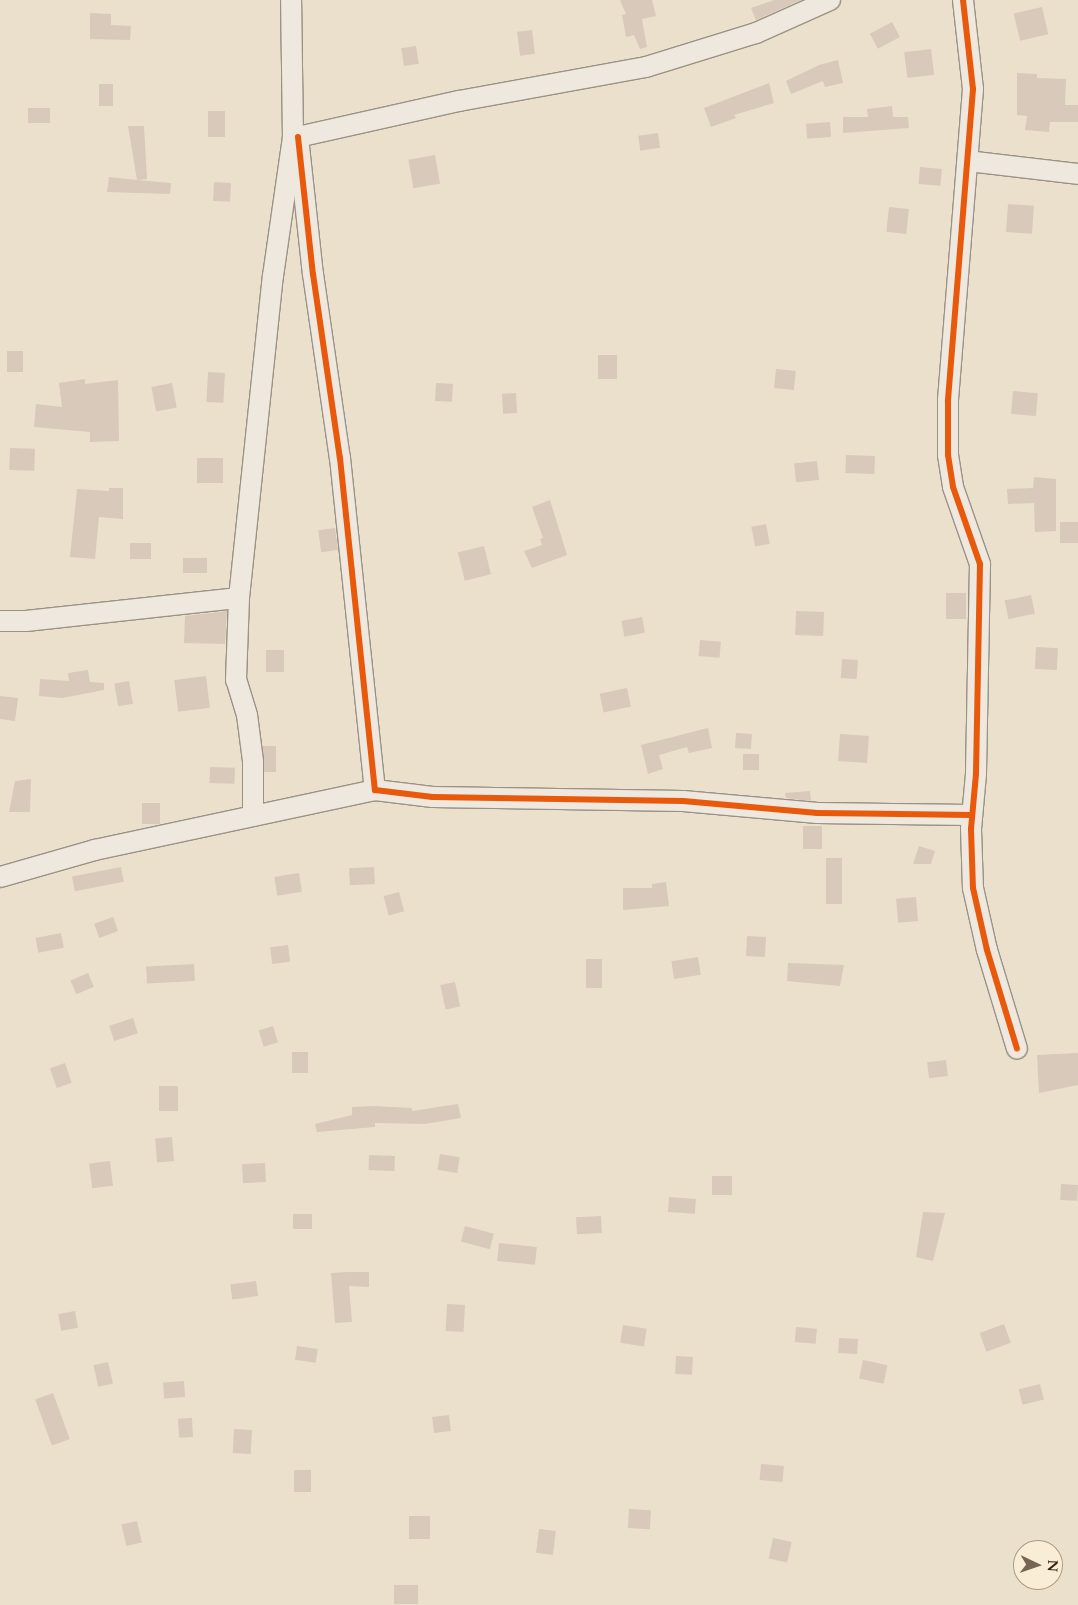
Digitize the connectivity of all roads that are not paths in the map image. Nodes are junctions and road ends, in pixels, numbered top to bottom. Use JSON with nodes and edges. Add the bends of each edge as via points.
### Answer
{"nodes":[{"id":1,"x":291,"y":0,"type":"edge"},
{"id":2,"x":830,"y":0,"type":"edge"},
{"id":3,"x":963,"y":0,"type":"edge"},
{"id":4,"x":296,"y":138,"type":"junction"},
{"id":5,"x":968,"y":161,"type":"junction"},
{"id":6,"x":1078,"y":174,"type":"edge"},
{"id":7,"x":239,"y":598,"type":"junction"},
{"id":8,"x":0,"y":621,"type":"edge"},
{"id":9,"x":375,"y":790,"type":"junction"},
{"id":10,"x":972,"y":814,"type":"junction"},
{"id":11,"x":253,"y":816,"type":"junction"},
{"id":12,"x":0,"y":877,"type":"edge"},
{"id":13,"x":1018,"y":1048,"type":"dead end"}],
"edges":[{"from":1,"to":4,"type":"street"},
{"from":2,"to":4,"type":"street","via":[[756,33],[646,67],[459,102]]},
{"from":3,"to":5,"type":"street","via":[[972,89]]},
{"from":4,"to":7,"type":"street","via":[[272,286]]},
{"from":4,"to":9,"type":"street","via":[[340,458]]},
{"from":5,"to":6,"type":"street"},
{"from":5,"to":10,"type":"street","via":[[948,428],[953,487],[980,564],[976,774]]},
{"from":7,"to":8,"type":"street"},
{"from":7,"to":11,"type":"street","via":[[236,680],[247,716],[254,761]]},
{"from":9,"to":10,"type":"street","via":[[433,797],[683,801],[817,812]]},
{"from":9,"to":11,"type":"street"},
{"from":10,"to":13,"type":"street","via":[[973,888],[987,950]]},
{"from":11,"to":12,"type":"street","via":[[95,850]]}]}
